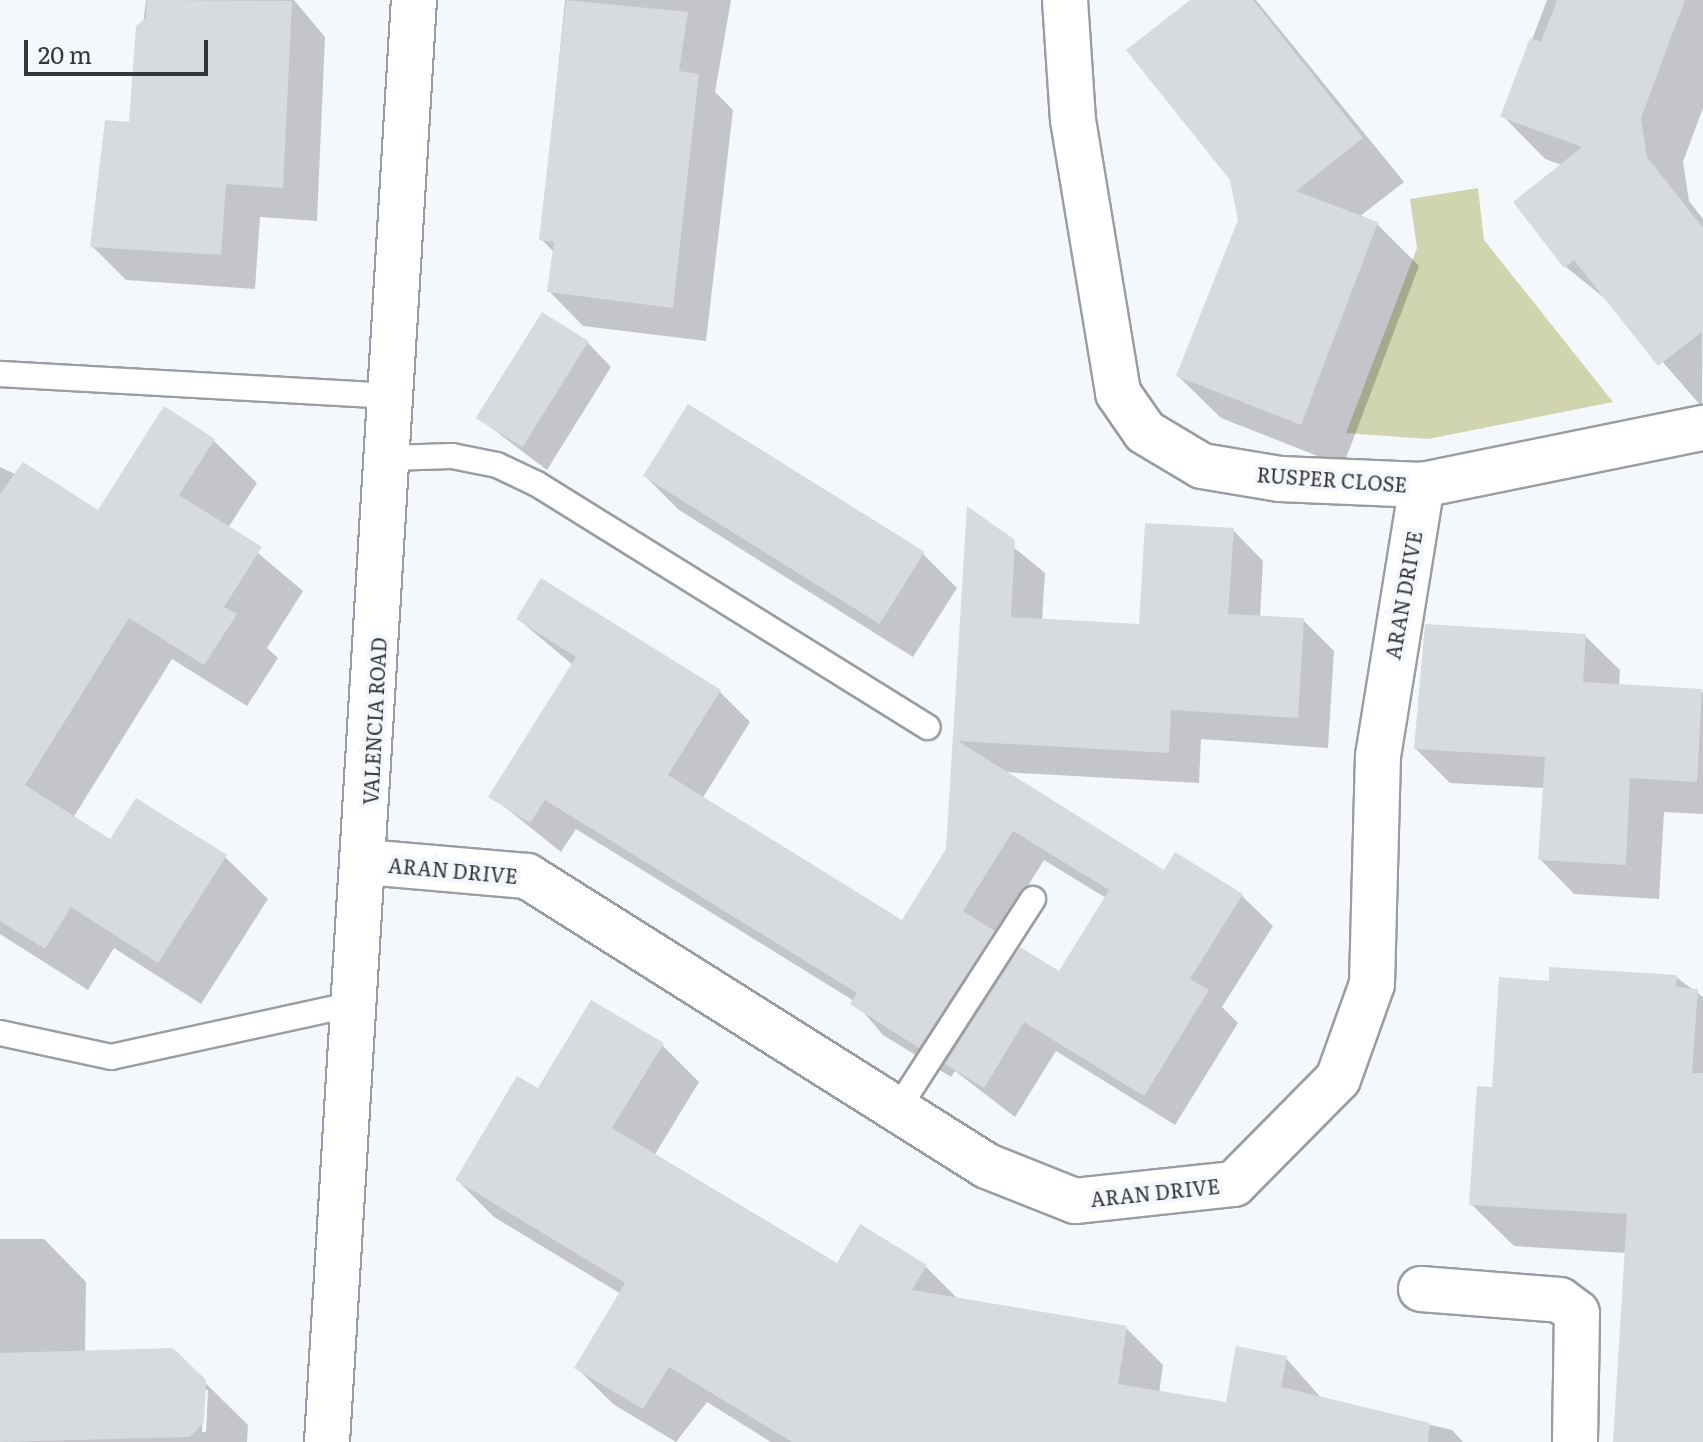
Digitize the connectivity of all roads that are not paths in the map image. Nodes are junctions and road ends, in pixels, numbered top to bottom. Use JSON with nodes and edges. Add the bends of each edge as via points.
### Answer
{"nodes":[{"id":1,"x":414,"y":0,"type":"edge"},
{"id":2,"x":1065,"y":0,"type":"edge"},
{"id":3,"x":0,"y":374,"type":"edge"},
{"id":4,"x":393,"y":396,"type":"junction"},
{"id":5,"x":1703,"y":428,"type":"edge"},
{"id":6,"x":389,"y":458,"type":"junction"},
{"id":7,"x":1422,"y":485,"type":"junction"},
{"id":8,"x":927,"y":727,"type":"dead end"},
{"id":9,"x":366,"y":862,"type":"junction"},
{"id":10,"x":1033,"y":899,"type":"dead end"},
{"id":11,"x":350,"y":1005,"type":"junction"},
{"id":12,"x":0,"y":1033,"type":"edge"},
{"id":13,"x":897,"y":1110,"type":"junction"},
{"id":14,"x":1421,"y":1289,"type":"dead end"},
{"id":15,"x":327,"y":1442,"type":"edge"},
{"id":16,"x":1575,"y":1442,"type":"edge"}],
"edges":[{"from":1,"to":4,"type":"street","name":"VALENCIA ROAD"},
{"from":2,"to":7,"type":"street","name":"RUSPER CLOSE","via":[[1073,120],[1118,393],[1145,432],[1202,466],[1280,479]]},
{"from":3,"to":4,"type":"lane"},
{"from":4,"to":6,"type":"street","name":"VALENCIA ROAD"},
{"from":5,"to":7,"type":"street","name":"RUSPER CLOSE"},
{"from":6,"to":8,"type":"lane","via":[[452,456],[497,465],[537,484]]},
{"from":6,"to":9,"type":"street","name":"VALENCIA ROAD"},
{"from":7,"to":13,"type":"street","name":"ARAN DRIVE","via":[[1378,756],[1372,984],[1338,1079],[1234,1184],[1075,1201],[987,1166]]},
{"from":9,"to":11,"type":"street","name":"VALENCIA ROAD"},
{"from":9,"to":13,"type":"street","name":"ARAN DRIVE","via":[[527,876]]},
{"from":10,"to":13,"type":"lane"},
{"from":11,"to":12,"type":"lane","via":[[111,1057]]},
{"from":11,"to":15,"type":"street","name":"VALENCIA ROAD"},
{"from":14,"to":16,"type":"street","via":[[1560,1300],[1577,1313]]}]}
